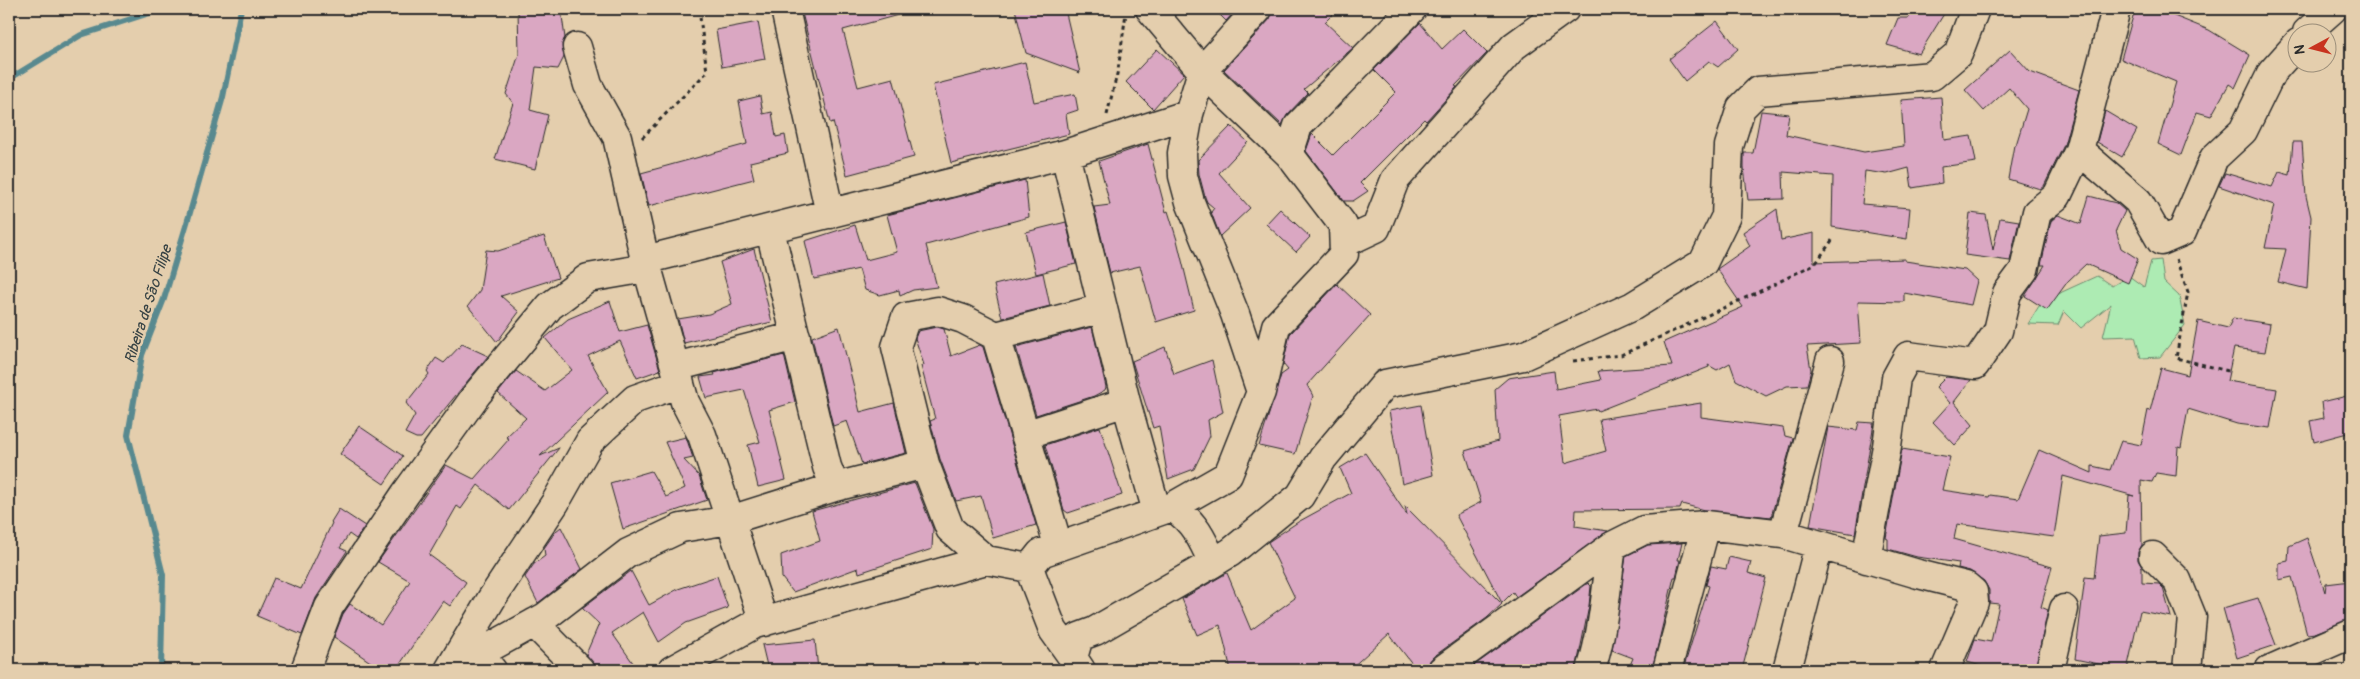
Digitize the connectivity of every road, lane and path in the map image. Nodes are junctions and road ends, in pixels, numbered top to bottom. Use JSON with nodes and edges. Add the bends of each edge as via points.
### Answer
{"nodes":[{"id":1,"x":698,"y":9,"type":"edge"},
{"id":2,"x":785,"y":9,"type":"edge"},
{"id":3,"x":1127,"y":9,"type":"edge"},
{"id":4,"x":1150,"y":9,"type":"edge"},
{"id":5,"x":1258,"y":9,"type":"edge"},
{"id":6,"x":1412,"y":9,"type":"edge"},
{"id":7,"x":1565,"y":9,"type":"edge"},
{"id":8,"x":1975,"y":9,"type":"edge"},
{"id":9,"x":2116,"y":9,"type":"edge"},
{"id":10,"x":2333,"y":9,"type":"edge"},
{"id":11,"x":2318,"y":22,"type":"edge"},
{"id":12,"x":577,"y":47,"type":"dead end"},
{"id":13,"x":2288,"y":54,"type":"edge"},
{"id":14,"x":1202,"y":71,"type":"junction"},
{"id":15,"x":1189,"y":114,"type":"junction"},
{"id":16,"x":1100,"y":142,"type":"junction"},
{"id":17,"x":2079,"y":150,"type":"junction"},
{"id":18,"x":1064,"y":154,"type":"junction"},
{"id":19,"x":1289,"y":154,"type":"junction"},
{"id":20,"x":622,"y":158,"type":"junction"},
{"id":21,"x":830,"y":214,"type":"junction"},
{"id":22,"x":770,"y":230,"type":"junction"},
{"id":23,"x":1833,"y":239,"type":"dead end"},
{"id":24,"x":2161,"y":241,"type":"junction"},
{"id":25,"x":1344,"y":243,"type":"junction"},
{"id":26,"x":646,"y":264,"type":"junction"},
{"id":27,"x":1102,"y":308,"type":"junction"},
{"id":28,"x":796,"y":336,"type":"junction"},
{"id":29,"x":996,"y":336,"type":"junction"},
{"id":30,"x":1568,"y":360,"type":"dead end"},
{"id":31,"x":1830,"y":361,"type":"dead end"},
{"id":32,"x":2232,"y":372,"type":"dead end"},
{"id":33,"x":677,"y":375,"type":"junction"},
{"id":34,"x":1261,"y":392,"type":"junction"},
{"id":35,"x":1126,"y":402,"type":"junction"},
{"id":36,"x":1025,"y":435,"type":"junction"},
{"id":37,"x":925,"y":464,"type":"junction"},
{"id":38,"x":835,"y":487,"type":"junction"},
{"id":39,"x":1165,"y":510,"type":"junction"},
{"id":40,"x":730,"y":520,"type":"junction"},
{"id":41,"x":1706,"y":525,"type":"junction"},
{"id":42,"x":1783,"y":534,"type":"junction"},
{"id":43,"x":1058,"y":545,"type":"junction"},
{"id":44,"x":1820,"y":545,"type":"junction"},
{"id":45,"x":1612,"y":546,"type":"junction"},
{"id":46,"x":2153,"y":556,"type":"dead end"},
{"id":47,"x":1866,"y":559,"type":"junction"},
{"id":48,"x":986,"y":560,"type":"junction"},
{"id":49,"x":1213,"y":563,"type":"junction"},
{"id":50,"x":1029,"y":568,"type":"junction"},
{"id":51,"x":2064,"y":609,"type":"dead end"},
{"id":52,"x":764,"y":622,"type":"junction"},
{"id":53,"x":534,"y":623,"type":"junction"},
{"id":54,"x":2351,"y":634,"type":"edge"},
{"id":55,"x":485,"y":662,"type":"edge"},
{"id":56,"x":1077,"y":664,"type":"edge"},
{"id":57,"x":305,"y":670,"type":"edge"},
{"id":58,"x":449,"y":670,"type":"edge"},
{"id":59,"x":457,"y":670,"type":"edge"},
{"id":60,"x":580,"y":670,"type":"edge"},
{"id":61,"x":672,"y":670,"type":"edge"},
{"id":62,"x":1442,"y":670,"type":"edge"},
{"id":63,"x":1591,"y":670,"type":"edge"},
{"id":64,"x":1667,"y":670,"type":"edge"},
{"id":65,"x":1787,"y":670,"type":"edge"},
{"id":66,"x":1945,"y":670,"type":"edge"},
{"id":67,"x":2050,"y":670,"type":"edge"},
{"id":68,"x":2187,"y":670,"type":"edge"},
{"id":69,"x":2269,"y":670,"type":"edge"}],
"edges":[{"from":1,"to":20,"type":"path","via":[[707,72]]},
{"from":2,"to":21,"type":"street"},
{"from":3,"to":16,"type":"path","via":[[1118,70]]},
{"from":4,"to":14,"type":"street"},
{"from":5,"to":14,"type":"street"},
{"from":6,"to":19,"type":"street","via":[[1298,126]]},
{"from":7,"to":25,"type":"street","via":[[1514,46],[1394,180],[1376,228]]},
{"from":8,"to":49,"type":"street","via":[[1958,54],[1932,76],[1758,91],[1741,108],[1729,146],[1726,216],[1703,263],[1634,306],[1523,356],[1385,384],[1323,458],[1300,496]]},
{"from":9,"to":17,"type":"street"},
{"from":10,"to":11,"type":"street"},
{"from":12,"to":20,"type":"street","via":[[588,85],[618,137]]},
{"from":13,"to":24,"type":"street","via":[[2272,72],[2243,132],[2214,158],[2182,232]]},
{"from":14,"to":15,"type":"street"},
{"from":14,"to":19,"type":"street"},
{"from":15,"to":16,"type":"street"},
{"from":15,"to":34,"type":"street","via":[[1182,153],[1183,176]]},
{"from":16,"to":18,"type":"street"},
{"from":17,"to":24,"type":"street","via":[[2138,201]]},
{"from":17,"to":47,"type":"street","via":[[2057,196],[2037,212],[2024,270],[2007,293],[1998,331],[1975,365],[1908,356],[1896,378]]},
{"from":18,"to":21,"type":"street"},
{"from":18,"to":27,"type":"street"},
{"from":19,"to":25,"type":"street","via":[[1343,225]]},
{"from":20,"to":26,"type":"street"},
{"from":21,"to":22,"type":"street"},
{"from":22,"to":26,"type":"street"},
{"from":22,"to":28,"type":"street"},
{"from":23,"to":30,"type":"path","via":[[1816,263],[1620,356]]},
{"from":24,"to":32,"type":"path","via":[[2178,261],[2188,292],[2176,358]]},
{"from":25,"to":34,"type":"street","via":[[1344,254],[1276,326]]},
{"from":26,"to":33,"type":"street"},
{"from":26,"to":57,"type":"street","via":[[588,278],[550,306],[477,394],[329,607]]},
{"from":27,"to":29,"type":"street"},
{"from":27,"to":35,"type":"street"},
{"from":28,"to":33,"type":"street"},
{"from":28,"to":38,"type":"street","via":[[827,467]]},
{"from":29,"to":36,"type":"street"},
{"from":29,"to":37,"type":"street","via":[[963,318],[938,311],[906,317],[896,346]]},
{"from":31,"to":42,"type":"street"},
{"from":33,"to":40,"type":"street","via":[[685,402],[702,435]]},
{"from":33,"to":58,"type":"street","via":[[635,399],[590,441],[555,503]]},
{"from":34,"to":39,"type":"street","via":[[1228,475]]},
{"from":35,"to":36,"type":"street"},
{"from":35,"to":39,"type":"street"},
{"from":36,"to":43,"type":"street"},
{"from":37,"to":38,"type":"street"},
{"from":37,"to":48,"type":"street","via":[[950,528]]},
{"from":38,"to":40,"type":"street"},
{"from":39,"to":43,"type":"street"},
{"from":39,"to":49,"type":"street","via":[[1185,515],[1195,527]]},
{"from":40,"to":52,"type":"street"},
{"from":40,"to":53,"type":"street","via":[[681,528],[628,553]]},
{"from":41,"to":42,"type":"street"},
{"from":41,"to":45,"type":"street","via":[[1644,530]]},
{"from":41,"to":64,"type":"street"},
{"from":42,"to":44,"type":"street"},
{"from":43,"to":50,"type":"street","via":[[1041,553]]},
{"from":44,"to":47,"type":"street"},
{"from":44,"to":65,"type":"street"},
{"from":45,"to":62,"type":"street"},
{"from":45,"to":63,"type":"street","via":[[1598,648]]},
{"from":46,"to":68,"type":"street","via":[[2177,580],[2192,617]]},
{"from":47,"to":66,"type":"street","via":[[1966,586],[1973,592],[1974,602]]},
{"from":48,"to":50,"type":"street"},
{"from":48,"to":52,"type":"street"},
{"from":49,"to":56,"type":"street","via":[[1095,631],[1080,636]]},
{"from":50,"to":56,"type":"street","via":[[1053,630]]},
{"from":51,"to":67,"type":"street"},
{"from":52,"to":61,"type":"street"},
{"from":53,"to":55,"type":"street"},
{"from":53,"to":60,"type":"street"},
{"from":54,"to":69,"type":"street"},
{"from":55,"to":59,"type":"street"}]}
